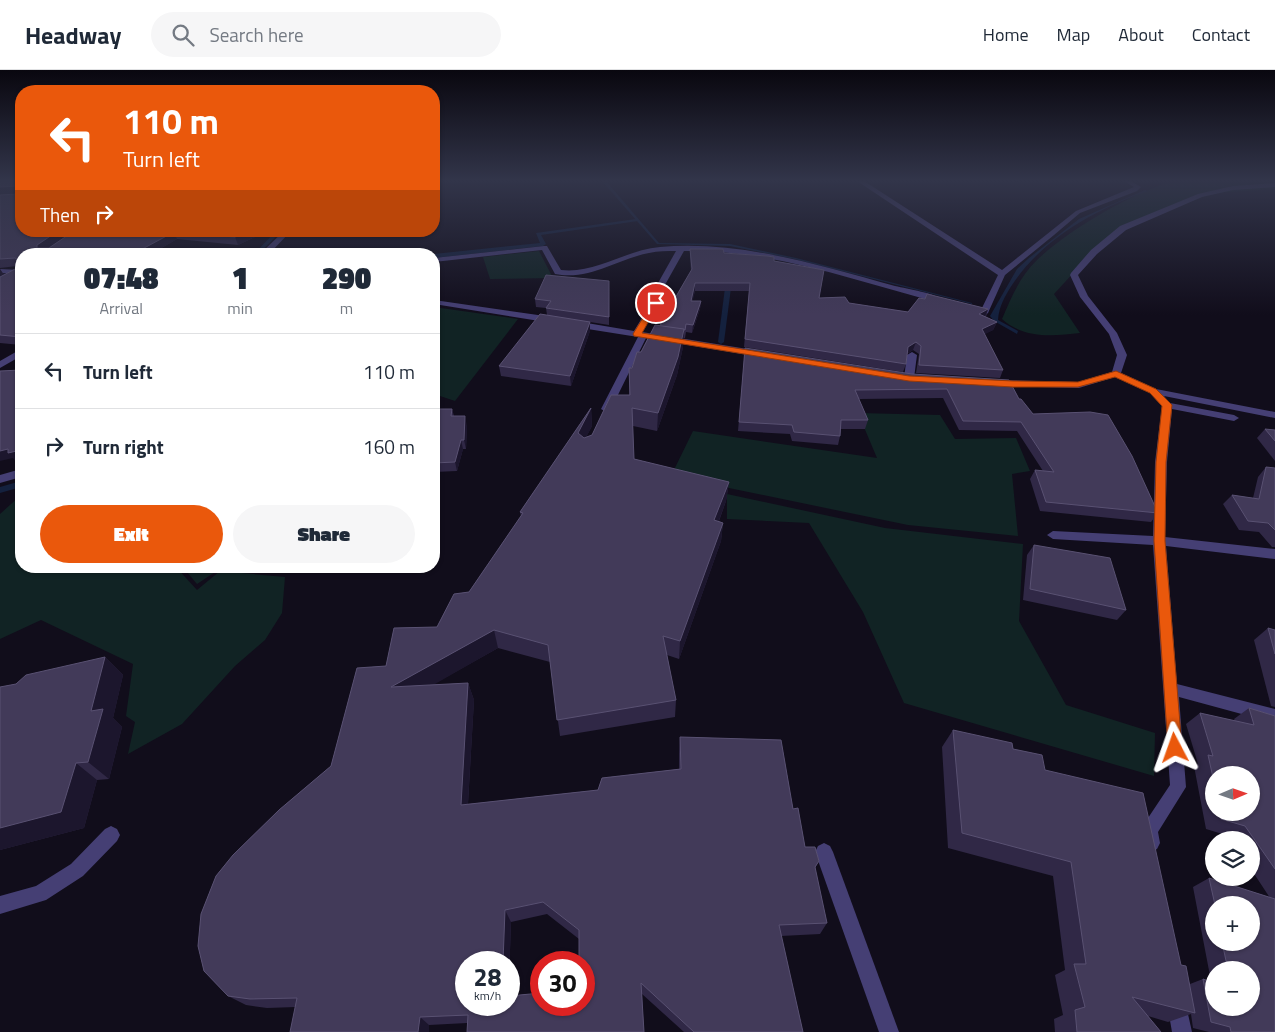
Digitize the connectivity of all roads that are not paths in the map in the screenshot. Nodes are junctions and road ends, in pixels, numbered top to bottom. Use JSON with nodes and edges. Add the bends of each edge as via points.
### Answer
{"nodes":[{"id":1,"x":929,"y":226,"type":"edge"},
{"id":2,"x":1061,"y":226,"type":"edge"},
{"id":3,"x":1127,"y":226,"type":"edge"},
{"id":4,"x":282,"y":237,"type":"edge"},
{"id":5,"x":270,"y":248,"type":"edge"},
{"id":6,"x":681,"y":249,"type":"junction"},
{"id":7,"x":440,"y":259,"type":"edge"},
{"id":8,"x":0,"y":271,"type":"edge"},
{"id":9,"x":15,"y":271,"type":"edge"},
{"id":10,"x":1002,"y":274,"type":"junction"},
{"id":11,"x":15,"y":275,"type":"edge"},
{"id":12,"x":6,"y":280,"type":"edge"},
{"id":13,"x":440,"y":303,"type":"edge"},
{"id":14,"x":947,"y":303,"type":"edge"},
{"id":15,"x":966,"y":308,"type":"edge"},
{"id":16,"x":640,"y":335,"type":"junction"},
{"id":17,"x":912,"y":355,"type":"edge"},
{"id":18,"x":15,"y":356,"type":"edge"},
{"id":19,"x":771,"y":356,"type":"edge"},
{"id":20,"x":0,"y":365,"type":"edge"},
{"id":21,"x":1116,"y":374,"type":"junction"},
{"id":22,"x":909,"y":378,"type":"edge"},
{"id":23,"x":985,"y":382,"type":"edge"},
{"id":24,"x":1153,"y":391,"type":"junction"},
{"id":25,"x":1167,"y":405,"type":"junction"},
{"id":26,"x":1275,"y":415,"type":"edge"},
{"id":27,"x":603,"y":416,"type":"edge"},
{"id":28,"x":1234,"y":418,"type":"dead end"},
{"id":29,"x":15,"y":475,"type":"edge"},
{"id":30,"x":0,"y":479,"type":"edge"},
{"id":31,"x":1053,"y":536,"type":"dead end"},
{"id":32,"x":1159,"y":541,"type":"junction"},
{"id":33,"x":1275,"y":554,"type":"edge"},
{"id":34,"x":1171,"y":689,"type":"junction"},
{"id":35,"x":1275,"y":716,"type":"edge"},
{"id":36,"x":111,"y":835,"type":"dead end"},
{"id":37,"x":824,"y":852,"type":"dead end"},
{"id":38,"x":1154,"y":859,"type":"edge"},
{"id":39,"x":0,"y":904,"type":"edge"},
{"id":40,"x":1174,"y":984,"type":"edge"},
{"id":41,"x":889,"y":1032,"type":"edge"},
{"id":42,"x":1182,"y":1032,"type":"edge"}],
"edges":[{"from":1,"to":10,"type":"street"},
{"from":2,"to":10,"type":"street"},
{"from":3,"to":21,"type":"street","via":[[1094,252],[1074,275],[1084,297],[1113,333],[1122,355]]},
{"from":4,"to":5,"type":"street"},
{"from":6,"to":7,"type":"street","via":[[646,251],[583,272],[566,274],[558,272],[544,248]]},
{"from":6,"to":14,"type":"street","via":[[734,251],[847,275]]},
{"from":6,"to":16,"type":"street","via":[[657,292],[656,303]]},
{"from":8,"to":9,"type":"street"},
{"from":10,"to":15,"type":"street","via":[[984,313]]},
{"from":11,"to":12,"type":"street"},
{"from":13,"to":16,"type":"street"},
{"from":16,"to":19,"type":"street"},
{"from":16,"to":27,"type":"street"},
{"from":17,"to":22,"type":"street"},
{"from":18,"to":20,"type":"street"},
{"from":21,"to":23,"type":"street","via":[[1078,385]]},
{"from":21,"to":24,"type":"street"},
{"from":24,"to":25,"type":"street"},
{"from":24,"to":26,"type":"street"},
{"from":25,"to":28,"type":"street"},
{"from":25,"to":32,"type":"street","via":[[1161,462]]},
{"from":29,"to":30,"type":"street"},
{"from":31,"to":32,"type":"street"},
{"from":32,"to":33,"type":"street"},
{"from":32,"to":34,"type":"street"},
{"from":34,"to":35,"type":"street"},
{"from":34,"to":38,"type":"street","via":[[1178,788],[1149,830]]},
{"from":36,"to":39,"type":"street","via":[[77,870],[40,894]]},
{"from":37,"to":41,"type":"street"},
{"from":40,"to":42,"type":"street"}]}
